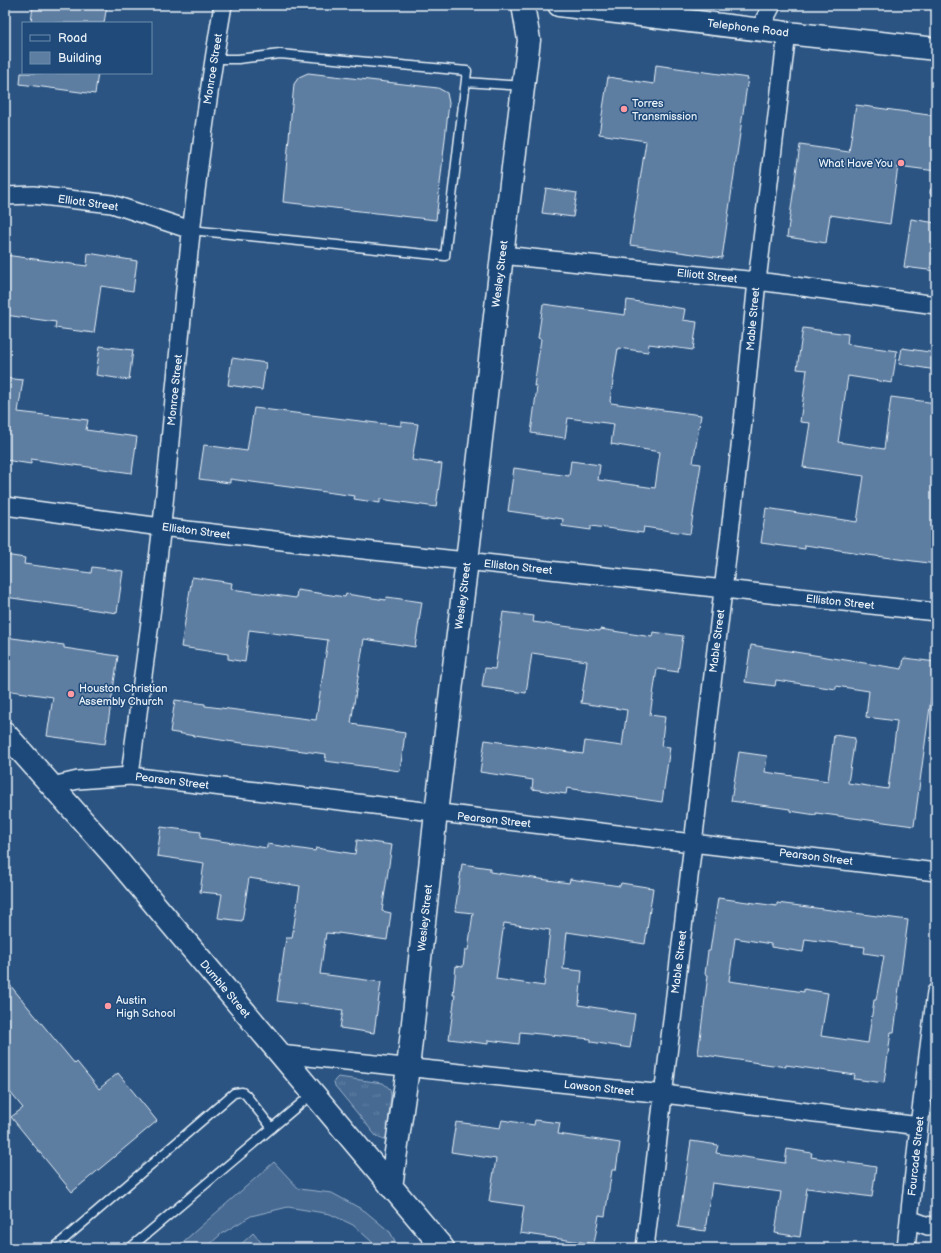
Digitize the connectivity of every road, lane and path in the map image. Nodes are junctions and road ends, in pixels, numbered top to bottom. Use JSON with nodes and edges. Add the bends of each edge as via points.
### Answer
{"nodes":[{"id":1,"x":223,"y":5,"type":"edge"},
{"id":2,"x":523,"y":5,"type":"edge"},
{"id":3,"x":560,"y":5,"type":"edge"},
{"id":4,"x":772,"y":5,"type":"edge"},
{"id":5,"x":758,"y":30,"type":"junction"},
{"id":6,"x":787,"y":33,"type":"junction"},
{"id":7,"x":936,"y":49,"type":"edge"},
{"id":8,"x":214,"y":58,"type":"junction"},
{"id":9,"x":466,"y":82,"type":"junction"},
{"id":10,"x":523,"y":86,"type":"junction"},
{"id":11,"x":5,"y":196,"type":"edge"},
{"id":12,"x":192,"y":230,"type":"junction"},
{"id":13,"x":502,"y":255,"type":"junction"},
{"id":14,"x":757,"y":281,"type":"junction"},
{"id":15,"x":936,"y":305,"type":"edge"},
{"id":16,"x":5,"y":506,"type":"edge"},
{"id":17,"x":162,"y":527,"type":"junction"},
{"id":18,"x":467,"y":561,"type":"junction"},
{"id":19,"x":723,"y":589,"type":"junction"},
{"id":20,"x":936,"y":612,"type":"edge"},
{"id":21,"x":5,"y":733,"type":"edge"},
{"id":22,"x":130,"y":776,"type":"junction"},
{"id":23,"x":52,"y":786,"type":"junction"},
{"id":24,"x":436,"y":813,"type":"junction"},
{"id":25,"x":693,"y":842,"type":"junction"},
{"id":26,"x":936,"y":872,"type":"edge"},
{"id":27,"x":936,"y":992,"type":"edge"},
{"id":28,"x":279,"y":1054,"type":"junction"},
{"id":29,"x":408,"y":1068,"type":"junction"},
{"id":30,"x":313,"y":1093,"type":"junction"},
{"id":31,"x":664,"y":1094,"type":"junction"},
{"id":32,"x":919,"y":1126,"type":"junction"},
{"id":33,"x":272,"y":1128,"type":"junction"},
{"id":34,"x":391,"y":1187,"type":"junction"},
{"id":35,"x":909,"y":1219,"type":"junction"},
{"id":36,"x":936,"y":1225,"type":"edge"},
{"id":37,"x":54,"y":1248,"type":"edge"},
{"id":38,"x":130,"y":1248,"type":"edge"},
{"id":39,"x":443,"y":1248,"type":"edge"},
{"id":40,"x":645,"y":1248,"type":"edge"},
{"id":41,"x":906,"y":1248,"type":"edge"}],
"edges":[{"from":1,"to":8,"type":"street","name":"Monroe Street"},
{"from":2,"to":10,"type":"street","name":"Wesley Street","via":[[529,40]]},
{"from":3,"to":5,"type":"street","name":"Telephone Road"},
{"from":4,"to":5,"type":"street"},
{"from":5,"to":6,"type":"street","name":"Telephone Road"},
{"from":6,"to":7,"type":"street","name":"Telephone Road"},
{"from":6,"to":14,"type":"street","name":"Mable Street"},
{"from":8,"to":9,"type":"lane","via":[[238,59],[280,54],[467,71]]},
{"from":8,"to":12,"type":"street","name":"Monroe Street"},
{"from":9,"to":10,"type":"lane"},
{"from":9,"to":12,"type":"lane","via":[[445,256]]},
{"from":10,"to":13,"type":"street","name":"Wesley Street"},
{"from":11,"to":12,"type":"street","name":"Elliott Street","via":[[33,196],[112,204]]},
{"from":12,"to":17,"type":"street","name":"Monroe Street"},
{"from":13,"to":14,"type":"street","name":"Elliott Street"},
{"from":13,"to":18,"type":"street","name":"Wesley Street"},
{"from":14,"to":15,"type":"street","name":"Elliott Street"},
{"from":14,"to":19,"type":"street","name":"Mable Street"},
{"from":16,"to":17,"type":"street","name":"Elliston Street"},
{"from":17,"to":18,"type":"street","name":"Elliston Street"},
{"from":17,"to":22,"type":"street","name":"Monroe Street"},
{"from":18,"to":19,"type":"street","name":"Elliston Street"},
{"from":18,"to":24,"type":"street","name":"Wesley Street"},
{"from":19,"to":20,"type":"street","name":"Elliston Street"},
{"from":19,"to":25,"type":"street","name":"Mable Street"},
{"from":21,"to":23,"type":"street","name":"Dumble Street"},
{"from":22,"to":23,"type":"street","name":"Pearson Street","via":[[78,780]]},
{"from":22,"to":24,"type":"street","name":"Pearson Street"},
{"from":23,"to":28,"type":"street","name":"Dumble Street","via":[[115,857]]},
{"from":24,"to":25,"type":"street","name":"Pearson Street"},
{"from":24,"to":29,"type":"street","name":"Wesley Street"},
{"from":25,"to":26,"type":"street","name":"Pearson Street"},
{"from":25,"to":31,"type":"street","name":"Mable Street"},
{"from":27,"to":32,"type":"street","name":"Fourcade Street"},
{"from":28,"to":29,"type":"street","name":"Lawson Street"},
{"from":28,"to":30,"type":"street","name":"Dumble Street"},
{"from":29,"to":31,"type":"street","name":"Lawson Street"},
{"from":29,"to":34,"type":"street","name":"Wesley Street"},
{"from":30,"to":33,"type":"lane"},
{"from":30,"to":34,"type":"street","name":"Dumble Street"},
{"from":31,"to":32,"type":"street","name":"Lawson Street"},
{"from":31,"to":40,"type":"street","name":"Mable Street"},
{"from":32,"to":35,"type":"street","name":"Fourcade Street"},
{"from":33,"to":37,"type":"lane","via":[[246,1095],[242,1092],[234,1093]]},
{"from":33,"to":38,"type":"lane"},
{"from":34,"to":39,"type":"street","name":"Dumble Street"},
{"from":35,"to":36,"type":"street","via":[[928,1226]]},
{"from":35,"to":41,"type":"street","name":"Fourcade Street"}]}
